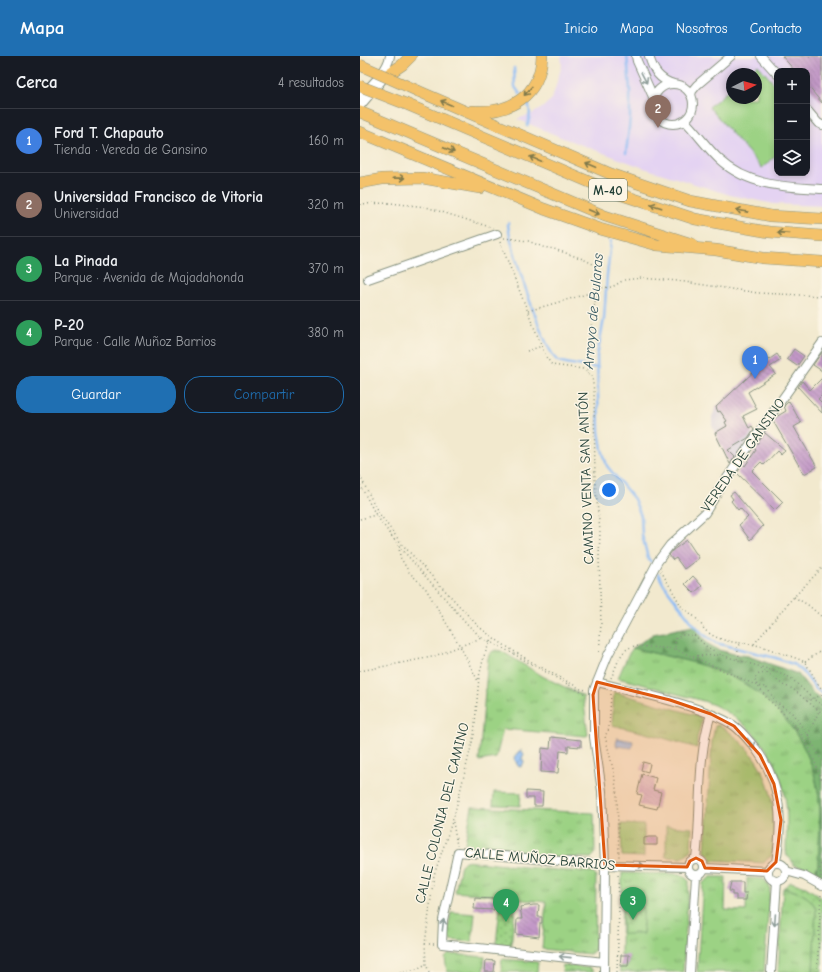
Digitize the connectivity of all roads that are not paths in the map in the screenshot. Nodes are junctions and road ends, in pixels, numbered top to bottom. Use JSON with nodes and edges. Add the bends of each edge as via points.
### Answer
{"nodes":[{"id":1,"x":390,"y":56,"type":"edge"},
{"id":2,"x":404,"y":56,"type":"edge"},
{"id":3,"x":411,"y":56,"type":"edge"},
{"id":4,"x":542,"y":56,"type":"edge"},
{"id":5,"x":636,"y":56,"type":"edge"},
{"id":6,"x":649,"y":56,"type":"edge"},
{"id":7,"x":722,"y":56,"type":"edge"},
{"id":8,"x":731,"y":56,"type":"edge"},
{"id":9,"x":761,"y":56,"type":"edge"},
{"id":10,"x":360,"y":65,"type":"edge"},
{"id":11,"x":774,"y":71,"type":"edge"},
{"id":12,"x":387,"y":75,"type":"junction"},
{"id":13,"x":674,"y":84,"type":"junction"},
{"id":14,"x":360,"y":86,"type":"edge"},
{"id":15,"x":683,"y":86,"type":"junction"},
{"id":16,"x":691,"y":95,"type":"junction"},
{"id":17,"x":360,"y":97,"type":"edge"},
{"id":18,"x":654,"y":100,"type":"junction"},
{"id":19,"x":360,"y":106,"type":"edge"},
{"id":20,"x":463,"y":110,"type":"junction"},
{"id":21,"x":360,"y":112,"type":"edge"},
{"id":22,"x":810,"y":114,"type":"edge"},
{"id":23,"x":685,"y":121,"type":"junction"},
{"id":24,"x":822,"y":125,"type":"edge"},
{"id":25,"x":365,"y":134,"type":"edge"},
{"id":26,"x":360,"y":183,"type":"edge"},
{"id":27,"x":822,"y":190,"type":"edge"},
{"id":28,"x":503,"y":193,"type":"junction"},
{"id":29,"x":822,"y":219,"type":"edge"},
{"id":30,"x":497,"y":234,"type":"road end"},
{"id":31,"x":822,"y":236,"type":"edge"},
{"id":32,"x":716,"y":250,"type":"junction"},
{"id":33,"x":822,"y":262,"type":"edge"},
{"id":34,"x":368,"y":279,"type":"dead end"},
{"id":35,"x":822,"y":343,"type":"edge"},
{"id":36,"x":597,"y":682,"type":"junction"},
{"id":37,"x":711,"y":714,"type":"junction"},
{"id":38,"x":696,"y":858,"type":"junction"},
{"id":39,"x":776,"y":862,"type":"junction"},
{"id":40,"x":605,"y":865,"type":"junction"},
{"id":41,"x":687,"y":867,"type":"junction"},
{"id":42,"x":705,"y":868,"type":"junction"},
{"id":43,"x":767,"y":871,"type":"junction"},
{"id":44,"x":786,"y":871,"type":"junction"},
{"id":45,"x":696,"y":876,"type":"junction"},
{"id":46,"x":777,"y":881,"type":"junction"},
{"id":47,"x":822,"y":886,"type":"edge"},
{"id":48,"x":604,"y":962,"type":"junction"},
{"id":49,"x":604,"y":972,"type":"edge"},
{"id":50,"x":690,"y":972,"type":"edge"},
{"id":51,"x":771,"y":972,"type":"edge"}],
"edges":[{"from":1,"to":17,"type":"street","via":[[384,70]]},
{"from":2,"to":12,"type":"street"},
{"from":3,"to":12,"type":"highway"},
{"from":4,"to":20,"type":"highway","one_way":true,"via":[[540,72],[530,90],[519,101],[501,110]]},
{"from":5,"to":18,"type":"street","one_way":true},
{"from":6,"to":13,"type":"street","via":[[660,78]]},
{"from":7,"to":15,"type":"street","via":[[693,82]]},
{"from":8,"to":16,"type":"street","via":[[697,85]]},
{"from":9,"to":11,"type":"street"},
{"from":20,"to":10,"type":"highway","one_way":true,"bridge":true},
{"from":12,"to":19,"type":"street"},
{"from":13,"to":15,"type":"street"},
{"from":13,"to":18,"type":"street","via":[[661,88]]},
{"from":31,"to":14,"type":"highway","number":"M-40","one_way":true,"bridge":true,"via":[[769,232],[695,219],[613,192]]},
{"from":15,"to":16,"type":"street"},
{"from":16,"to":23,"type":"street","via":[[694,106]]},
{"from":18,"to":23,"type":"street","via":[[654,109],[662,121],[676,124]]},
{"from":29,"to":20,"type":"highway","one_way":true,"via":[[771,216],[690,202],[611,174]]},
{"from":21,"to":32,"type":"highway","number":"M-40","one_way":true,"via":[[605,216]]},
{"from":22,"to":24,"type":"street"},
{"from":23,"to":27,"type":"street","via":[[719,160],[741,175],[775,185]]},
{"from":25,"to":28,"type":"highway"},
{"from":26,"to":28,"type":"highway","one_way":true,"via":[[382,179],[422,178]]},
{"from":28,"to":32,"type":"highway","via":[[600,229],[657,245]]},
{"from":30,"to":34,"type":"street"},
{"from":32,"to":33,"type":"highway","number":"M-40","via":[[763,258]]},
{"from":35,"to":36,"type":"street","name":"VEREDA DE GANSINO","via":[[705,513],[670,545],[657,564],[624,623]]},
{"from":36,"to":37,"type":"street","one_way":true,"via":[[670,700]]},
{"from":36,"to":40,"type":"street","name":"VEREDA DE GANSINO","via":[[594,693],[594,737],[602,791]]},
{"from":37,"to":38,"type":"street","via":[[703,750]]},
{"from":37,"to":39,"type":"street","one_way":true,"via":[[734,726],[749,741],[768,768],[781,820]]},
{"from":38,"to":41,"type":"street","via":[[690,860]]},
{"from":38,"to":42,"type":"street","via":[[702,861]]},
{"from":39,"to":43,"type":"street","via":[[770,865]]},
{"from":39,"to":44,"type":"street","via":[[783,864]]},
{"from":40,"to":41,"type":"street","name":"CALLE MUÑOZ BARRIOS","one_way":true},
{"from":40,"to":48,"type":"street"},
{"from":48,"to":40,"type":"street","name":"CALLE MUÑOZ BARRIOS","one_way":true,"via":[[442,944],[443,920],[458,852]]},
{"from":41,"to":45,"type":"street","via":[[689,873]]},
{"from":42,"to":43,"type":"street"},
{"from":42,"to":45,"type":"street","via":[[702,874]]},
{"from":43,"to":46,"type":"street","via":[[770,878]]},
{"from":44,"to":46,"type":"street","via":[[784,878]]},
{"from":44,"to":47,"type":"street","via":[[804,876]]},
{"from":45,"to":50,"type":"street"},
{"from":46,"to":51,"type":"street","one_way":true},
{"from":48,"to":49,"type":"street"}]}
